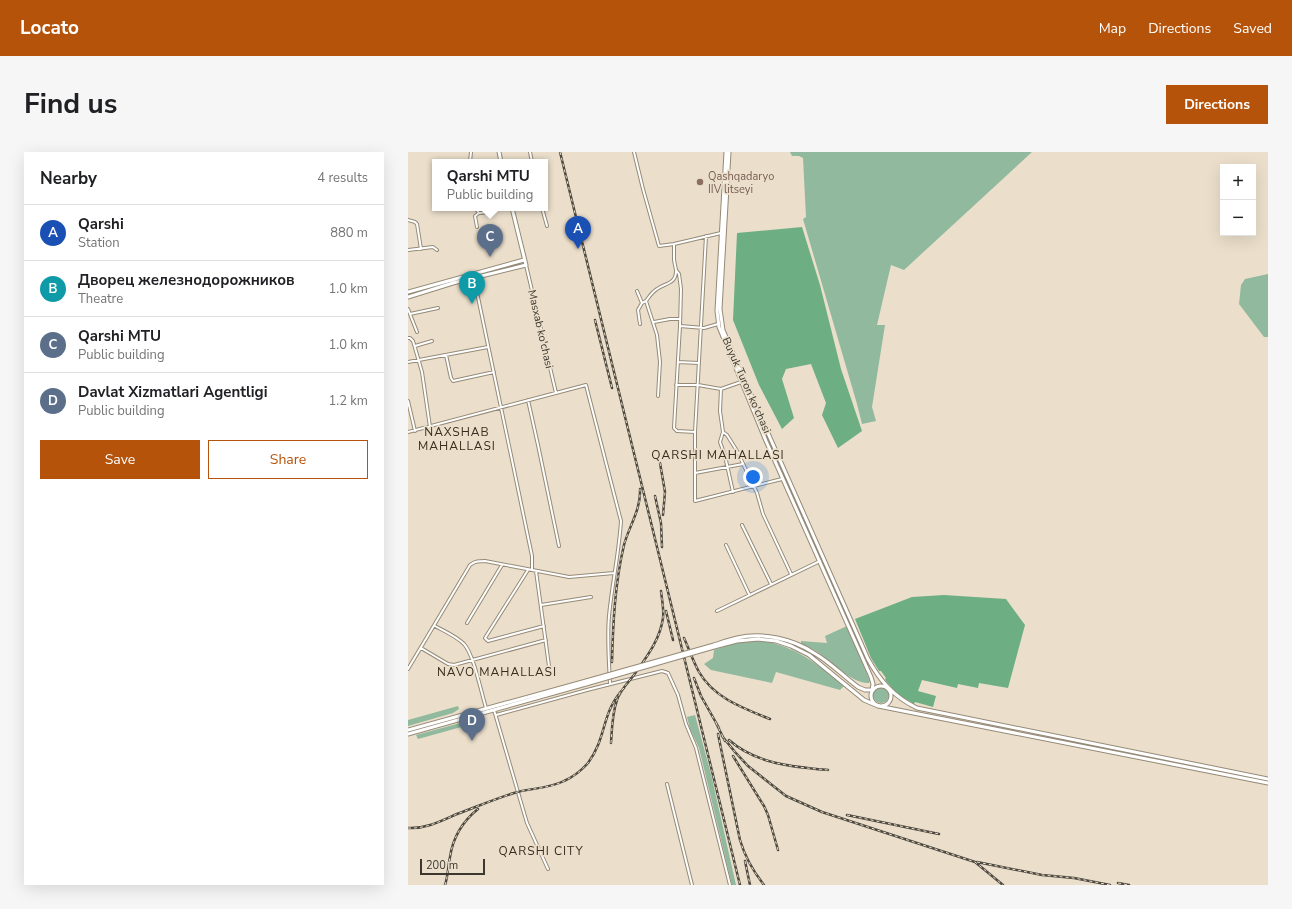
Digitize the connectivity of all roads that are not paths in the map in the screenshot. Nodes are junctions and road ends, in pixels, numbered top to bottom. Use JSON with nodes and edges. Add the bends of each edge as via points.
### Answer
{"nodes":[{"id":1,"x":634,"y":152,"type":"edge"},
{"id":2,"x":726,"y":152,"type":"edge"},
{"id":3,"x":729,"y":152,"type":"edge"},
{"id":4,"x":487,"y":211,"type":"edge"},
{"id":5,"x":513,"y":211,"type":"edge"},
{"id":6,"x":543,"y":211,"type":"edge"},
{"id":7,"x":479,"y":213,"type":"joint"},
{"id":8,"x":408,"y":220,"type":"edge"},
{"id":9,"x":547,"y":226,"type":"dead end"},
{"id":10,"x":477,"y":227,"type":"dead end"},
{"id":11,"x":721,"y":233,"type":"junction"},
{"id":12,"x":706,"y":236,"type":"junction"},
{"id":13,"x":674,"y":244,"type":"junction"},
{"id":14,"x":421,"y":249,"type":"junction"},
{"id":15,"x":408,"y":250,"type":"edge"},
{"id":16,"x":437,"y":250,"type":"dead end"},
{"id":17,"x":524,"y":260,"type":"junction"},
{"id":18,"x":526,"y":265,"type":"junction"},
{"id":19,"x":676,"y":270,"type":"junction"},
{"id":20,"x":474,"y":278,"type":"junction"},
{"id":21,"x":637,"y":291,"type":"dead end"},
{"id":22,"x":408,"y":292,"type":"edge"},
{"id":23,"x":408,"y":297,"type":"edge"},
{"id":24,"x":646,"y":301,"type":"junction"},
{"id":25,"x":642,"y":303,"type":"junction"},
{"id":26,"x":438,"y":308,"type":"dead end"},
{"id":27,"x":408,"y":309,"type":"edge"},
{"id":28,"x":409,"y":315,"type":"edge"},
{"id":29,"x":680,"y":319,"type":"junction"},
{"id":30,"x":654,"y":322,"type":"junction"},
{"id":31,"x":640,"y":324,"type":"dead end"},
{"id":32,"x":718,"y":324,"type":"junction"},
{"id":33,"x":680,"y":326,"type":"junction"},
{"id":34,"x":701,"y":328,"type":"junction"},
{"id":35,"x":417,"y":332,"type":"dead end"},
{"id":36,"x":408,"y":338,"type":"edge"},
{"id":37,"x":432,"y":341,"type":"dead end"},
{"id":38,"x":415,"y":346,"type":"junction"},
{"id":39,"x":488,"y":347,"type":"junction"},
{"id":40,"x":446,"y":355,"type":"junction"},
{"id":41,"x":419,"y":360,"type":"junction"},
{"id":42,"x":408,"y":362,"type":"edge"},
{"id":43,"x":678,"y":362,"type":"junction"},
{"id":44,"x":699,"y":363,"type":"junction"},
{"id":45,"x":494,"y":372,"type":"junction"},
{"id":46,"x":741,"y":382,"type":"junction"},
{"id":47,"x":676,"y":385,"type":"junction"},
{"id":48,"x":698,"y":385,"type":"junction"},
{"id":49,"x":721,"y":389,"type":"junction"},
{"id":50,"x":556,"y":393,"type":"junction"},
{"id":51,"x":658,"y":396,"type":"dead end"},
{"id":52,"x":528,"y":400,"type":"junction"},
{"id":53,"x":408,"y":401,"type":"edge"},
{"id":54,"x":501,"y":407,"type":"junction"},
{"id":55,"x":430,"y":427,"type":"junction"},
{"id":56,"x":415,"y":431,"type":"junction"},
{"id":57,"x":408,"y":432,"type":"edge"},
{"id":58,"x":695,"y":432,"type":"junction"},
{"id":59,"x":723,"y":432,"type":"junction"},
{"id":60,"x":743,"y":464,"type":"junction"},
{"id":61,"x":728,"y":467,"type":"junction"},
{"id":62,"x":695,"y":473,"type":"junction"},
{"id":63,"x":789,"y":479,"type":"junction"},
{"id":64,"x":784,"y":480,"type":"junction"},
{"id":65,"x":754,"y":487,"type":"junction"},
{"id":66,"x":733,"y":492,"type":"junction"},
{"id":67,"x":742,"y":525,"type":"dead end"},
{"id":68,"x":726,"y":545,"type":"dead end"},
{"id":69,"x":558,"y":546,"type":"dead end"},
{"id":70,"x":820,"y":561,"type":"junction"},
{"id":71,"x":502,"y":565,"type":"junction"},
{"id":72,"x":528,"y":570,"type":"junction"},
{"id":73,"x":532,"y":570,"type":"junction"},
{"id":74,"x":536,"y":571,"type":"junction"},
{"id":75,"x":614,"y":573,"type":"junction"},
{"id":76,"x":791,"y":574,"type":"junction"},
{"id":77,"x":771,"y":584,"type":"junction"},
{"id":78,"x":749,"y":594,"type":"junction"},
{"id":79,"x":591,"y":597,"type":"dead end"},
{"id":80,"x":541,"y":605,"type":"junction"},
{"id":81,"x":718,"y":611,"type":"dead end"},
{"id":82,"x":467,"y":623,"type":"dead end"},
{"id":83,"x":435,"y":626,"type":"junction"},
{"id":84,"x":544,"y":626,"type":"junction"},
{"id":85,"x":546,"y":640,"type":"junction"},
{"id":86,"x":714,"y":646,"type":"junction"},
{"id":87,"x":421,"y":648,"type":"junction"},
{"id":88,"x":472,"y":660,"type":"junction"},
{"id":89,"x":549,"y":666,"type":"dead end"},
{"id":90,"x":408,"y":670,"type":"edge"},
{"id":91,"x":610,"y":684,"type":"junction"},
{"id":92,"x":888,"y":688,"type":"junction"},
{"id":93,"x":872,"y":690,"type":"junction"},
{"id":94,"x":525,"y":699,"type":"junction"},
{"id":95,"x":878,"y":706,"type":"junction"},
{"id":96,"x":486,"y":708,"type":"junction"},
{"id":97,"x":494,"y":710,"type":"junction"},
{"id":98,"x":496,"y":715,"type":"junction"},
{"id":99,"x":408,"y":730,"type":"edge"},
{"id":100,"x":408,"y":734,"type":"edge"},
{"id":101,"x":1268,"y":779,"type":"edge"},
{"id":102,"x":1268,"y":783,"type":"edge"},
{"id":103,"x":667,"y":784,"type":"dead end"},
{"id":104,"x":548,"y":869,"type":"dead end"},
{"id":105,"x":692,"y":885,"type":"edge"},
{"id":106,"x":730,"y":885,"type":"edge"}],
"edges":[{"from":1,"to":13,"type":"street","via":[[659,246]]},
{"from":2,"to":11,"type":"main road","name":"Buyuk Turon ko'chasi"},
{"from":3,"to":63,"type":"main road","name":"Buyuk Turon ko'chasi","via":[[721,321]]},
{"from":4,"to":7,"type":"street"},
{"from":5,"to":17,"type":"main road"},
{"from":6,"to":9,"type":"street"},
{"from":7,"to":10,"type":"street","via":[[475,216]]},
{"from":8,"to":14,"type":"street","via":[[417,224]]},
{"from":11,"to":12,"type":"street"},
{"from":11,"to":32,"type":"main road","name":"Buyuk Turon ko'chasi"},
{"from":12,"to":13,"type":"street"},
{"from":12,"to":34,"type":"street"},
{"from":13,"to":19,"type":"street"},
{"from":14,"to":15,"type":"street"},
{"from":14,"to":16,"type":"street"},
{"from":17,"to":18,"type":"main road"},
{"from":17,"to":22,"type":"main road"},
{"from":18,"to":20,"type":"main road"},
{"from":18,"to":50,"type":"street","name":"Masxab ko'chasi"},
{"from":19,"to":24,"type":"street","via":[[674,281],[657,288]]},
{"from":19,"to":29,"type":"street","via":[[681,289]]},
{"from":20,"to":23,"type":"main road"},
{"from":20,"to":39,"type":"street"},
{"from":21,"to":25,"type":"street"},
{"from":24,"to":25,"type":"street"},
{"from":24,"to":30,"type":"street"},
{"from":25,"to":31,"type":"street","via":[[638,310]]},
{"from":26,"to":28,"type":"street"},
{"from":27,"to":28,"type":"street"},
{"from":28,"to":35,"type":"street"},
{"from":29,"to":30,"type":"street"},
{"from":29,"to":33,"type":"street"},
{"from":30,"to":51,"type":"street","via":[[660,362]]},
{"from":32,"to":34,"type":"street"},
{"from":32,"to":46,"type":"main road","name":"Buyuk Turon ko'chasi"},
{"from":33,"to":34,"type":"street"},
{"from":33,"to":43,"type":"street"},
{"from":34,"to":44,"type":"street"},
{"from":36,"to":38,"type":"street","via":[[412,338]]},
{"from":37,"to":38,"type":"street"},
{"from":38,"to":41,"type":"street"},
{"from":39,"to":40,"type":"street"},
{"from":39,"to":45,"type":"street"},
{"from":40,"to":41,"type":"street"},
{"from":40,"to":45,"type":"street","via":[[450,378],[454,381]]},
{"from":41,"to":42,"type":"street"},
{"from":41,"to":55,"type":"street"},
{"from":43,"to":44,"type":"street"},
{"from":43,"to":47,"type":"street"},
{"from":44,"to":48,"type":"street"},
{"from":45,"to":54,"type":"street"},
{"from":46,"to":49,"type":"street"},
{"from":46,"to":64,"type":"main road","name":"Buyuk Turon ko'chasi"},
{"from":47,"to":48,"type":"street"},
{"from":47,"to":58,"type":"street","via":[[674,429]]},
{"from":48,"to":49,"type":"street"},
{"from":48,"to":58,"type":"street"},
{"from":49,"to":59,"type":"street","via":[[720,411]]},
{"from":50,"to":52,"type":"street"},
{"from":50,"to":75,"type":"street","via":[[586,385],[621,521]]},
{"from":52,"to":54,"type":"street"},
{"from":52,"to":69,"type":"street"},
{"from":53,"to":56,"type":"street"},
{"from":54,"to":55,"type":"street"},
{"from":54,"to":73,"type":"street","via":[[532,556]]},
{"from":55,"to":56,"type":"street"},
{"from":56,"to":57,"type":"street"},
{"from":58,"to":62,"type":"street"},
{"from":59,"to":60,"type":"street","via":[[738,451]]},
{"from":59,"to":61,"type":"street","via":[[720,446]]},
{"from":60,"to":61,"type":"street"},
{"from":60,"to":65,"type":"street"},
{"from":61,"to":62,"type":"street"},
{"from":61,"to":66,"type":"street"},
{"from":62,"to":66,"type":"street","via":[[696,501]]},
{"from":63,"to":64,"type":"main road"},
{"from":63,"to":92,"type":"main road","name":"Buyuk Turon ko'chasi","via":[[868,659]]},
{"from":64,"to":65,"type":"street"},
{"from":64,"to":70,"type":"main road","name":"Buyuk Turon ko'chasi"},
{"from":65,"to":66,"type":"street"},
{"from":65,"to":76,"type":"street","via":[[763,514]]},
{"from":67,"to":77,"type":"street"},
{"from":68,"to":78,"type":"street"},
{"from":70,"to":76,"type":"street"},
{"from":70,"to":93,"type":"main road","name":"Buyuk Turon ko'chasi","via":[[871,677]]},
{"from":71,"to":72,"type":"street"},
{"from":71,"to":82,"type":"street"},
{"from":71,"to":83,"type":"street","via":[[478,561],[470,565]]},
{"from":72,"to":73,"type":"street"},
{"from":72,"to":84,"type":"street","via":[[485,638],[488,641]]},
{"from":73,"to":74,"type":"street"},
{"from":74,"to":75,"type":"street","via":[[569,577]]},
{"from":74,"to":80,"type":"street"},
{"from":75,"to":91,"type":"street","via":[[609,618]]},
{"from":76,"to":77,"type":"street"},
{"from":77,"to":78,"type":"street"},
{"from":78,"to":81,"type":"street"},
{"from":79,"to":80,"type":"street"},
{"from":80,"to":84,"type":"street"},
{"from":83,"to":87,"type":"street"},
{"from":83,"to":88,"type":"street","via":[[464,644]]},
{"from":84,"to":85,"type":"street"},
{"from":85,"to":88,"type":"street"},
{"from":85,"to":89,"type":"street"},
{"from":86,"to":93,"type":"main road","via":[[747,637],[762,636],[785,640],[814,652],[858,687]]},
{"from":86,"to":94,"type":"main road","bridge":true},
{"from":86,"to":95,"type":"main road","via":[[758,639],[791,646],[817,660],[864,700]]},
{"from":87,"to":88,"type":"street","via":[[448,664]]},
{"from":87,"to":90,"type":"street"},
{"from":88,"to":96,"type":"street"},
{"from":91,"to":98,"type":"street"},
{"from":91,"to":106,"type":"street","via":[[662,671],[668,673],[696,748]]},
{"from":92,"to":93,"type":"main road","via":[[880,685]]},
{"from":92,"to":95,"type":"main road","via":[[891,694],[890,701]]},
{"from":92,"to":101,"type":"main road","name":"Buyuk Turon ko'chasi","via":[[907,703],[927,711]]},
{"from":93,"to":95,"type":"main road","via":[[871,699]]},
{"from":94,"to":96,"type":"main road"},
{"from":94,"to":97,"type":"main road"},
{"from":95,"to":102,"type":"main road"},
{"from":96,"to":99,"type":"main road"},
{"from":97,"to":98,"type":"street"},
{"from":97,"to":100,"type":"main road"},
{"from":98,"to":104,"type":"street","via":[[527,823]]},
{"from":103,"to":105,"type":"street"}]}
